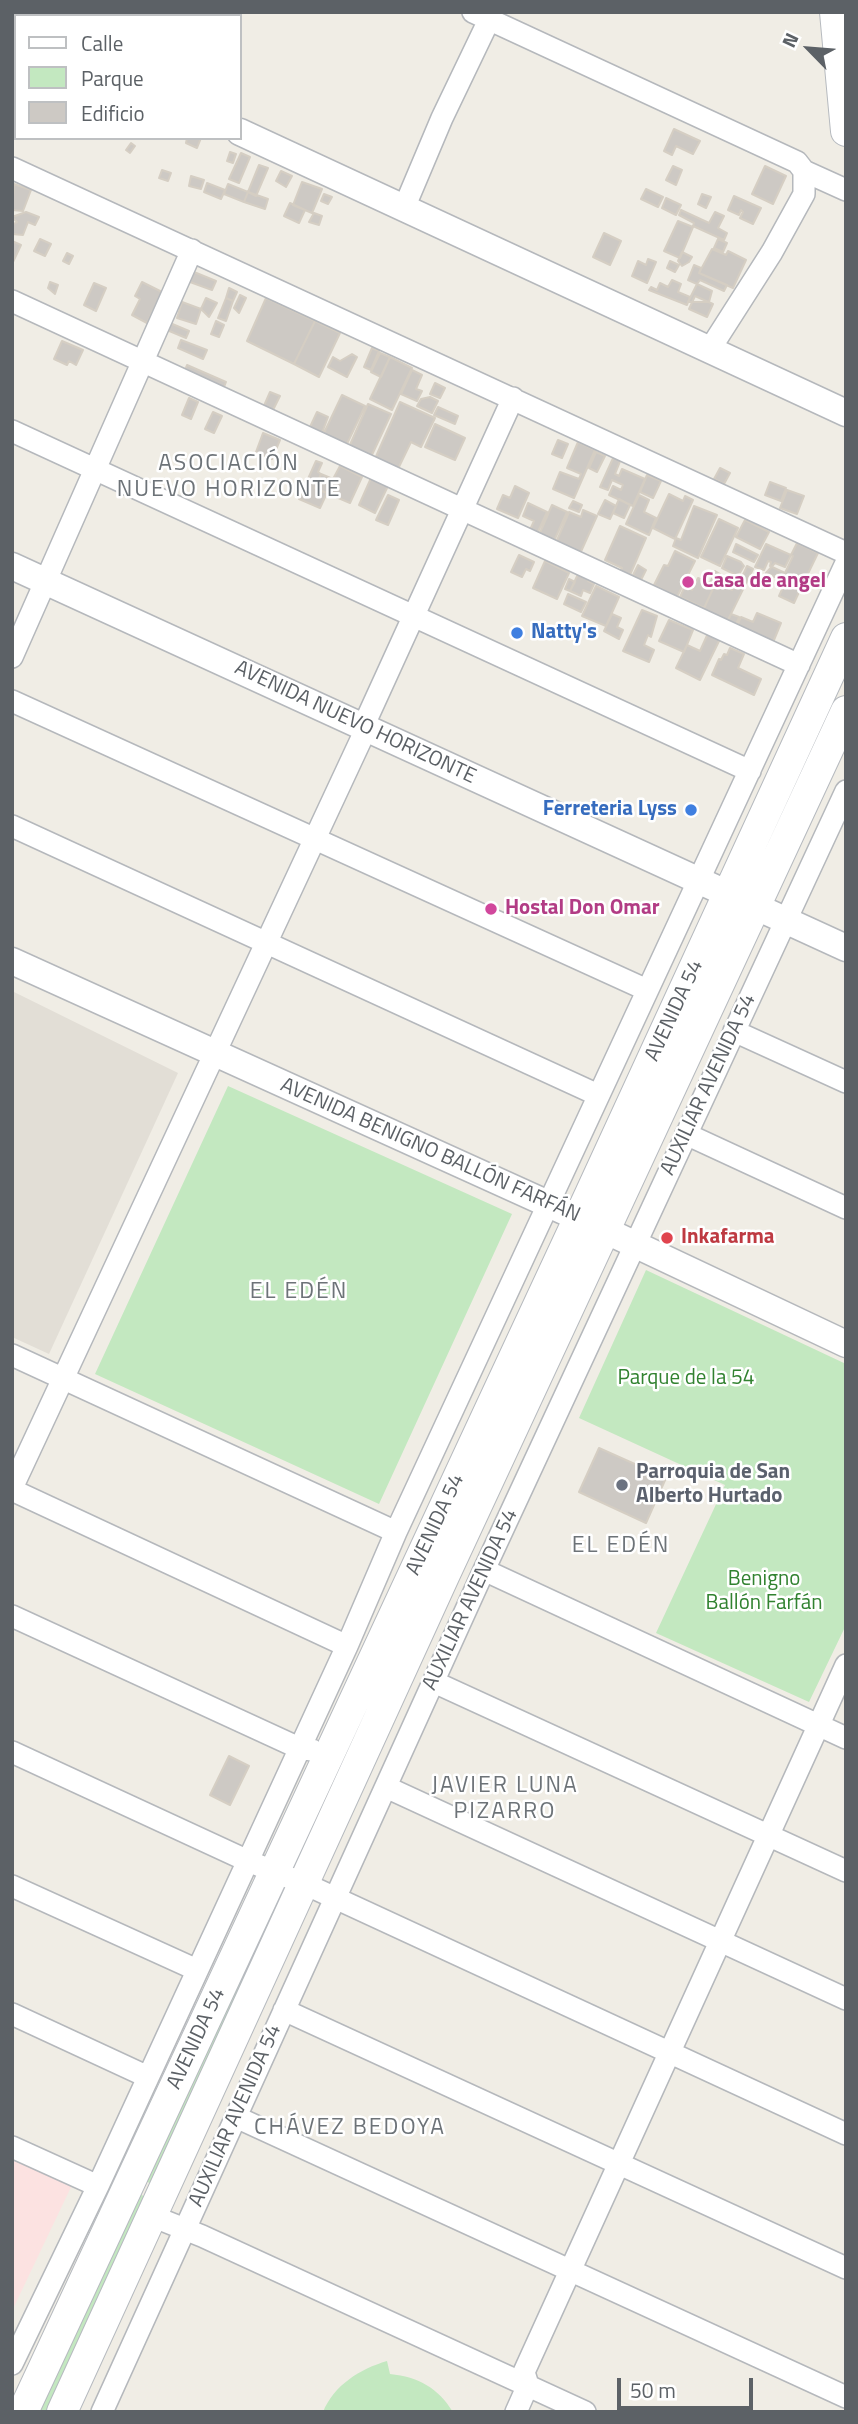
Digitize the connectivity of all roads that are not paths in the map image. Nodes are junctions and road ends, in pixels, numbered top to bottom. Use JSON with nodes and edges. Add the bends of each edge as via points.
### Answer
{"nodes":[{"id":1,"x":835,"y":12,"type":"edge"},
{"id":2,"x":481,"y":16,"type":"edge"},
{"id":3,"x":846,"y":131,"type":"edge"},
{"id":4,"x":242,"y":133,"type":"edge"},
{"id":5,"x":12,"y":168,"type":"edge"},
{"id":6,"x":804,"y":171,"type":"junction"},
{"id":7,"x":846,"y":190,"type":"edge"},
{"id":8,"x":404,"y":208,"type":"junction"},
{"id":9,"x":192,"y":250,"type":"junction"},
{"id":10,"x":12,"y":301,"type":"edge"},
{"id":11,"x":710,"y":349,"type":"junction"},
{"id":12,"x":143,"y":361,"type":"junction"},
{"id":13,"x":513,"y":398,"type":"junction"},
{"id":14,"x":846,"y":413,"type":"edge"},
{"id":15,"x":12,"y":431,"type":"edge"},
{"id":16,"x":94,"y":469,"type":"junction"},
{"id":17,"x":462,"y":509,"type":"junction"},
{"id":18,"x":846,"y":553,"type":"edge"},
{"id":19,"x":846,"y":563,"type":"edge"},
{"id":20,"x":12,"y":566,"type":"edge"},
{"id":21,"x":45,"y":582,"type":"junction"},
{"id":22,"x":413,"y":614,"type":"junction"},
{"id":23,"x":846,"y":638,"type":"edge"},
{"id":24,"x":12,"y":657,"type":"edge"},
{"id":25,"x":799,"y":665,"type":"junction"},
{"id":26,"x":12,"y":701,"type":"edge"},
{"id":27,"x":846,"y":711,"type":"edge"},
{"id":28,"x":366,"y":729,"type":"junction"},
{"id":29,"x":750,"y":771,"type":"junction"},
{"id":30,"x":843,"y":804,"type":"edge"},
{"id":31,"x":12,"y":826,"type":"edge"},
{"id":32,"x":314,"y":840,"type":"junction"},
{"id":33,"x":698,"y":881,"type":"junction"},
{"id":34,"x":743,"y":900,"type":"junction"},
{"id":35,"x":786,"y":921,"type":"junction"},
{"id":36,"x":266,"y":942,"type":"junction"},
{"id":37,"x":846,"y":948,"type":"edge"},
{"id":38,"x":12,"y":961,"type":"edge"},
{"id":39,"x":647,"y":990,"type":"junction"},
{"id":40,"x":734,"y":1031,"type":"junction"},
{"id":41,"x":216,"y":1055,"type":"junction"},
{"id":42,"x":846,"y":1082,"type":"edge"},
{"id":43,"x":598,"y":1095,"type":"junction"},
{"id":44,"x":687,"y":1134,"type":"junction"},
{"id":45,"x":547,"y":1205,"type":"junction"},
{"id":46,"x":846,"y":1208,"type":"edge"},
{"id":47,"x":579,"y":1218,"type":"junction"},
{"id":48,"x":606,"y":1231,"type":"junction"},
{"id":49,"x":635,"y":1244,"type":"junction"},
{"id":50,"x":846,"y":1344,"type":"edge"},
{"id":51,"x":12,"y":1355,"type":"edge"},
{"id":52,"x":64,"y":1379,"type":"junction"},
{"id":53,"x":12,"y":1489,"type":"edge"},
{"id":54,"x":396,"y":1532,"type":"junction"},
{"id":55,"x":484,"y":1570,"type":"junction"},
{"id":56,"x":12,"y":1616,"type":"edge"},
{"id":57,"x":347,"y":1646,"type":"junction"},
{"id":58,"x":846,"y":1665,"type":"edge"},
{"id":59,"x":434,"y":1682,"type":"junction"},
{"id":60,"x":818,"y":1725,"type":"junction"},
{"id":61,"x":846,"y":1738,"type":"edge"},
{"id":62,"x":299,"y":1748,"type":"junction"},
{"id":63,"x":332,"y":1751,"type":"junction"},
{"id":64,"x":12,"y":1752,"type":"edge"},
{"id":65,"x":386,"y":1787,"type":"junction"},
{"id":66,"x":768,"y":1835,"type":"junction"},
{"id":67,"x":248,"y":1861,"type":"junction"},
{"id":68,"x":276,"y":1871,"type":"junction"},
{"id":69,"x":846,"y":1871,"type":"edge"},
{"id":70,"x":305,"y":1884,"type":"junction"},
{"id":71,"x":12,"y":1886,"type":"edge"},
{"id":72,"x":334,"y":1898,"type":"junction"},
{"id":73,"x":720,"y":1941,"type":"junction"},
{"id":74,"x":197,"y":1970,"type":"junction"},
{"id":75,"x":846,"y":1999,"type":"edge"},
{"id":76,"x":285,"y":2010,"type":"junction"},
{"id":77,"x":12,"y":2014,"type":"edge"},
{"id":78,"x":668,"y":2053,"type":"junction"},
{"id":79,"x":148,"y":2077,"type":"junction"},
{"id":80,"x":236,"y":2117,"type":"junction"},
{"id":81,"x":846,"y":2134,"type":"edge"},
{"id":82,"x":12,"y":2147,"type":"edge"},
{"id":83,"x":617,"y":2164,"type":"junction"},
{"id":84,"x":98,"y":2186,"type":"junction"},
{"id":85,"x":152,"y":2216,"type":"junction"},
{"id":86,"x":185,"y":2229,"type":"junction"},
{"id":87,"x":846,"y":2268,"type":"edge"},
{"id":88,"x":571,"y":2269,"type":"junction"},
{"id":89,"x":12,"y":2364,"type":"edge"},
{"id":90,"x":528,"y":2385,"type":"junction"},
{"id":91,"x":846,"y":2397,"type":"edge"},
{"id":92,"x":23,"y":2412,"type":"edge"},
{"id":93,"x":62,"y":2412,"type":"edge"},
{"id":94,"x":102,"y":2412,"type":"edge"},
{"id":95,"x":516,"y":2412,"type":"edge"},
{"id":96,"x":585,"y":2412,"type":"edge"}],
"edges":[{"from":1,"to":3,"type":"main road"},
{"from":2,"to":6,"type":"street","via":[[797,162]]},
{"from":2,"to":8,"type":"street"},
{"from":4,"to":8,"type":"street"},
{"from":5,"to":9,"type":"street"},
{"from":6,"to":7,"type":"street"},
{"from":6,"to":11,"type":"street","via":[[804,194]]},
{"from":8,"to":11,"type":"street"},
{"from":9,"to":12,"type":"street"},
{"from":9,"to":13,"type":"street"},
{"from":10,"to":12,"type":"street"},
{"from":11,"to":14,"type":"street"},
{"from":12,"to":16,"type":"street"},
{"from":12,"to":17,"type":"street"},
{"from":13,"to":17,"type":"street"},
{"from":13,"to":18,"type":"street"},
{"from":15,"to":16,"type":"street"},
{"from":16,"to":21,"type":"street"},
{"from":16,"to":22,"type":"street"},
{"from":17,"to":22,"type":"street"},
{"from":17,"to":25,"type":"street"},
{"from":19,"to":25,"type":"street"},
{"from":20,"to":21,"type":"street","name":"AVENIDA NUEVO HORIZONTE"},
{"from":21,"to":24,"type":"street"},
{"from":21,"to":28,"type":"street","name":"AVENIDA NUEVO HORIZONTE"},
{"from":22,"to":28,"type":"street"},
{"from":22,"to":29,"type":"street"},
{"from":23,"to":34,"type":"main road","name":"AVENIDA 54"},
{"from":25,"to":29,"type":"street"},
{"from":26,"to":32,"type":"street"},
{"from":27,"to":34,"type":"main road","name":"AVENIDA 54"},
{"from":28,"to":32,"type":"street"},
{"from":28,"to":33,"type":"street","name":"AVENIDA NUEVO HORIZONTE"},
{"from":29,"to":33,"type":"street"},
{"from":30,"to":35,"type":"street","name":"AUXILIAR AVENIDA 54"},
{"from":31,"to":36,"type":"street"},
{"from":32,"to":36,"type":"street"},
{"from":32,"to":39,"type":"street"},
{"from":33,"to":34,"type":"street","name":"AVENIDA NUEVO HORIZONTE"},
{"from":33,"to":39,"type":"street"},
{"from":34,"to":35,"type":"street","name":"AVENIDA NUEVO HORIZONTE"},
{"from":34,"to":47,"type":"main road","name":"AVENIDA 54"},
{"from":34,"to":48,"type":"main road","name":"AVENIDA 54"},
{"from":35,"to":37,"type":"street"},
{"from":35,"to":40,"type":"street","name":"AUXILIAR AVENIDA 54"},
{"from":36,"to":41,"type":"street"},
{"from":36,"to":43,"type":"street"},
{"from":38,"to":41,"type":"street","name":"AVENIDA BENIGNO BALLÓN FARFÁN"},
{"from":39,"to":43,"type":"street"},
{"from":40,"to":42,"type":"street"},
{"from":40,"to":44,"type":"street","name":"AUXILIAR AVENIDA 54"},
{"from":41,"to":45,"type":"street","name":"AVENIDA BENIGNO BALLÓN FARFÁN"},
{"from":41,"to":52,"type":"street"},
{"from":43,"to":45,"type":"street"},
{"from":44,"to":46,"type":"street"},
{"from":44,"to":49,"type":"street","name":"AUXILIAR AVENIDA 54"},
{"from":45,"to":47,"type":"street","name":"AVENIDA BENIGNO BALLÓN FARFÁN"},
{"from":45,"to":54,"type":"street"},
{"from":47,"to":48,"type":"street","name":"AVENIDA BENIGNO BALLÓN FARFÁN"},
{"from":47,"to":63,"type":"main road","name":"AVENIDA 54"},
{"from":48,"to":49,"type":"street","name":"AVENIDA BENIGNO BALLÓN FARFÁN"},
{"from":48,"to":70,"type":"main road","name":"AVENIDA 54"},
{"from":49,"to":50,"type":"street","name":"AVENIDA BENIGNO BALLÓN FARFÁN"},
{"from":49,"to":55,"type":"street","name":"AUXILIAR AVENIDA 54"},
{"from":51,"to":52,"type":"street"},
{"from":52,"to":53,"type":"street"},
{"from":52,"to":54,"type":"street"},
{"from":53,"to":57,"type":"street"},
{"from":54,"to":57,"type":"street"},
{"from":55,"to":59,"type":"street","name":"AUXILIAR AVENIDA 54"},
{"from":55,"to":60,"type":"street"},
{"from":56,"to":62,"type":"street"},
{"from":57,"to":62,"type":"street"},
{"from":58,"to":60,"type":"street"},
{"from":59,"to":65,"type":"street","name":"AUXILIAR AVENIDA 54"},
{"from":59,"to":66,"type":"street"},
{"from":60,"to":61,"type":"street"},
{"from":60,"to":66,"type":"street"},
{"from":62,"to":63,"type":"street"},
{"from":62,"to":67,"type":"street"},
{"from":63,"to":68,"type":"main road","name":"AVENIDA 54"},
{"from":64,"to":67,"type":"street"},
{"from":65,"to":72,"type":"street","name":"AUXILIAR AVENIDA 54"},
{"from":65,"to":73,"type":"street"},
{"from":66,"to":69,"type":"street"},
{"from":66,"to":73,"type":"street"},
{"from":67,"to":68,"type":"street"},
{"from":67,"to":74,"type":"street"},
{"from":68,"to":70,"type":"street"},
{"from":68,"to":92,"type":"main road","name":"AVENIDA 54"},
{"from":70,"to":72,"type":"street"},
{"from":70,"to":85,"type":"main road","name":"AVENIDA 54"},
{"from":71,"to":74,"type":"street"},
{"from":72,"to":76,"type":"street","name":"AUXILIAR AVENIDA 54"},
{"from":72,"to":78,"type":"street"},
{"from":73,"to":75,"type":"street"},
{"from":73,"to":78,"type":"street"},
{"from":74,"to":79,"type":"street"},
{"from":76,"to":80,"type":"street","name":"AUXILIAR AVENIDA 54"},
{"from":76,"to":83,"type":"street"},
{"from":77,"to":79,"type":"street"},
{"from":78,"to":81,"type":"street"},
{"from":78,"to":83,"type":"street"},
{"from":79,"to":84,"type":"street"},
{"from":80,"to":86,"type":"street","name":"AUXILIAR AVENIDA 54"},
{"from":80,"to":88,"type":"street"},
{"from":82,"to":84,"type":"street"},
{"from":83,"to":87,"type":"street"},
{"from":83,"to":88,"type":"street"},
{"from":84,"to":89,"type":"street"},
{"from":85,"to":86,"type":"street"},
{"from":85,"to":93,"type":"main road","name":"AVENIDA 54"},
{"from":86,"to":90,"type":"street"},
{"from":86,"to":94,"type":"street","name":"AUXILIAR AVENIDA 54"},
{"from":88,"to":90,"type":"street","via":[[524,2372]]},
{"from":88,"to":91,"type":"street"},
{"from":90,"to":95,"type":"street"},
{"from":90,"to":96,"type":"street"}]}
